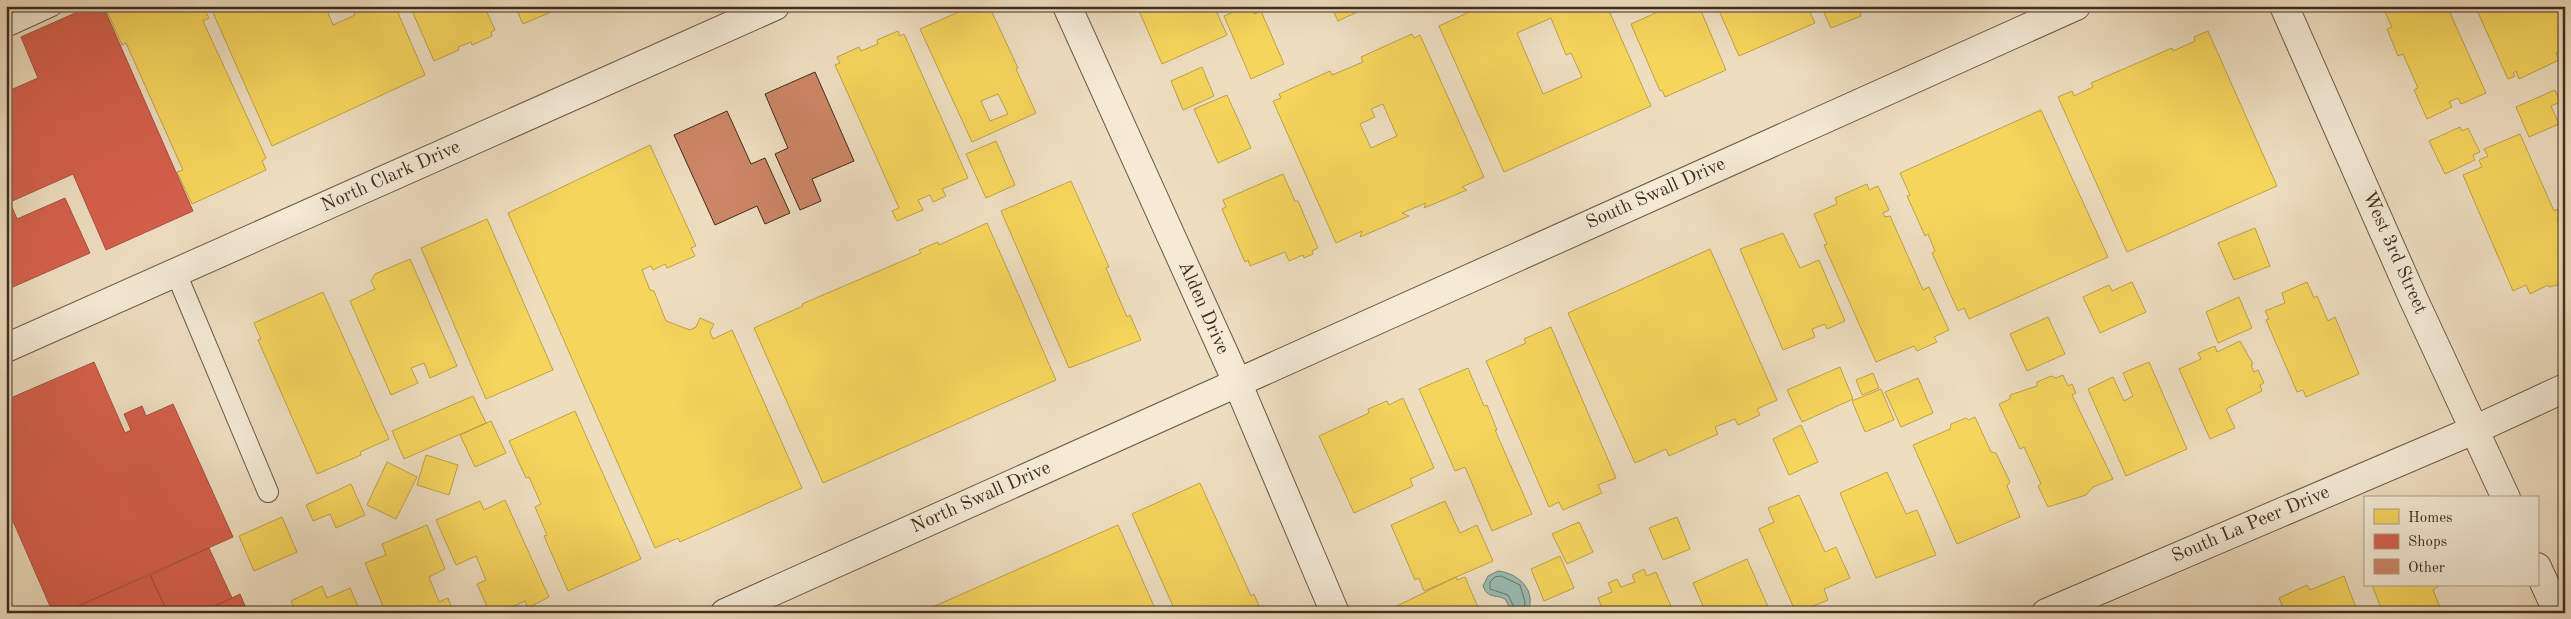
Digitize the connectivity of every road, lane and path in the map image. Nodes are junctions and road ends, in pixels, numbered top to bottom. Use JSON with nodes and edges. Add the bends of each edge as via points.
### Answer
{"nodes":[{"id":1,"x":52,"y":6,"type":"edge"},
{"id":2,"x":775,"y":6,"type":"edge"},
{"id":3,"x":1067,"y":6,"type":"edge"},
{"id":4,"x":2076,"y":6,"type":"edge"},
{"id":5,"x":2284,"y":6,"type":"edge"},
{"id":6,"x":6,"y":27,"type":"edge"},
{"id":7,"x":176,"y":273,"type":"junction"},
{"id":8,"x":6,"y":348,"type":"edge"},
{"id":9,"x":1237,"y":382,"type":"junction"},
{"id":10,"x":2565,"y":388,"type":"edge"},
{"id":11,"x":2474,"y":430,"type":"junction"},
{"id":12,"x":268,"y":492,"type":"dead end"},
{"id":13,"x":2505,"y":496,"type":"edge"},
{"id":14,"x":2538,"y":569,"type":"edge"},
{"id":15,"x":725,"y":613,"type":"edge"},
{"id":16,"x":1335,"y":613,"type":"edge"},
{"id":17,"x":2046,"y":613,"type":"edge"},
{"id":18,"x":2558,"y":613,"type":"edge"}],
"edges":[{"from":1,"to":6,"type":"lane"},
{"from":2,"to":7,"type":"street","name":"North Clark Drive"},
{"from":3,"to":9,"type":"street","name":"Alden Drive"},
{"from":4,"to":9,"type":"street","name":"South Swall Drive"},
{"from":5,"to":11,"type":"street","name":"West 3rd Street"},
{"from":7,"to":8,"type":"street","name":"North Clark Drive"},
{"from":7,"to":12,"type":"lane"},
{"from":9,"to":15,"type":"street","name":"North Swall Drive"},
{"from":9,"to":16,"type":"street","name":"Alden Drive"},
{"from":10,"to":11,"type":"street","name":"South La Peer Drive"},
{"from":11,"to":13,"type":"street","name":"West 3rd Street"},
{"from":11,"to":17,"type":"street","name":"South La Peer Drive"},
{"from":14,"to":18,"type":"street"}]}
